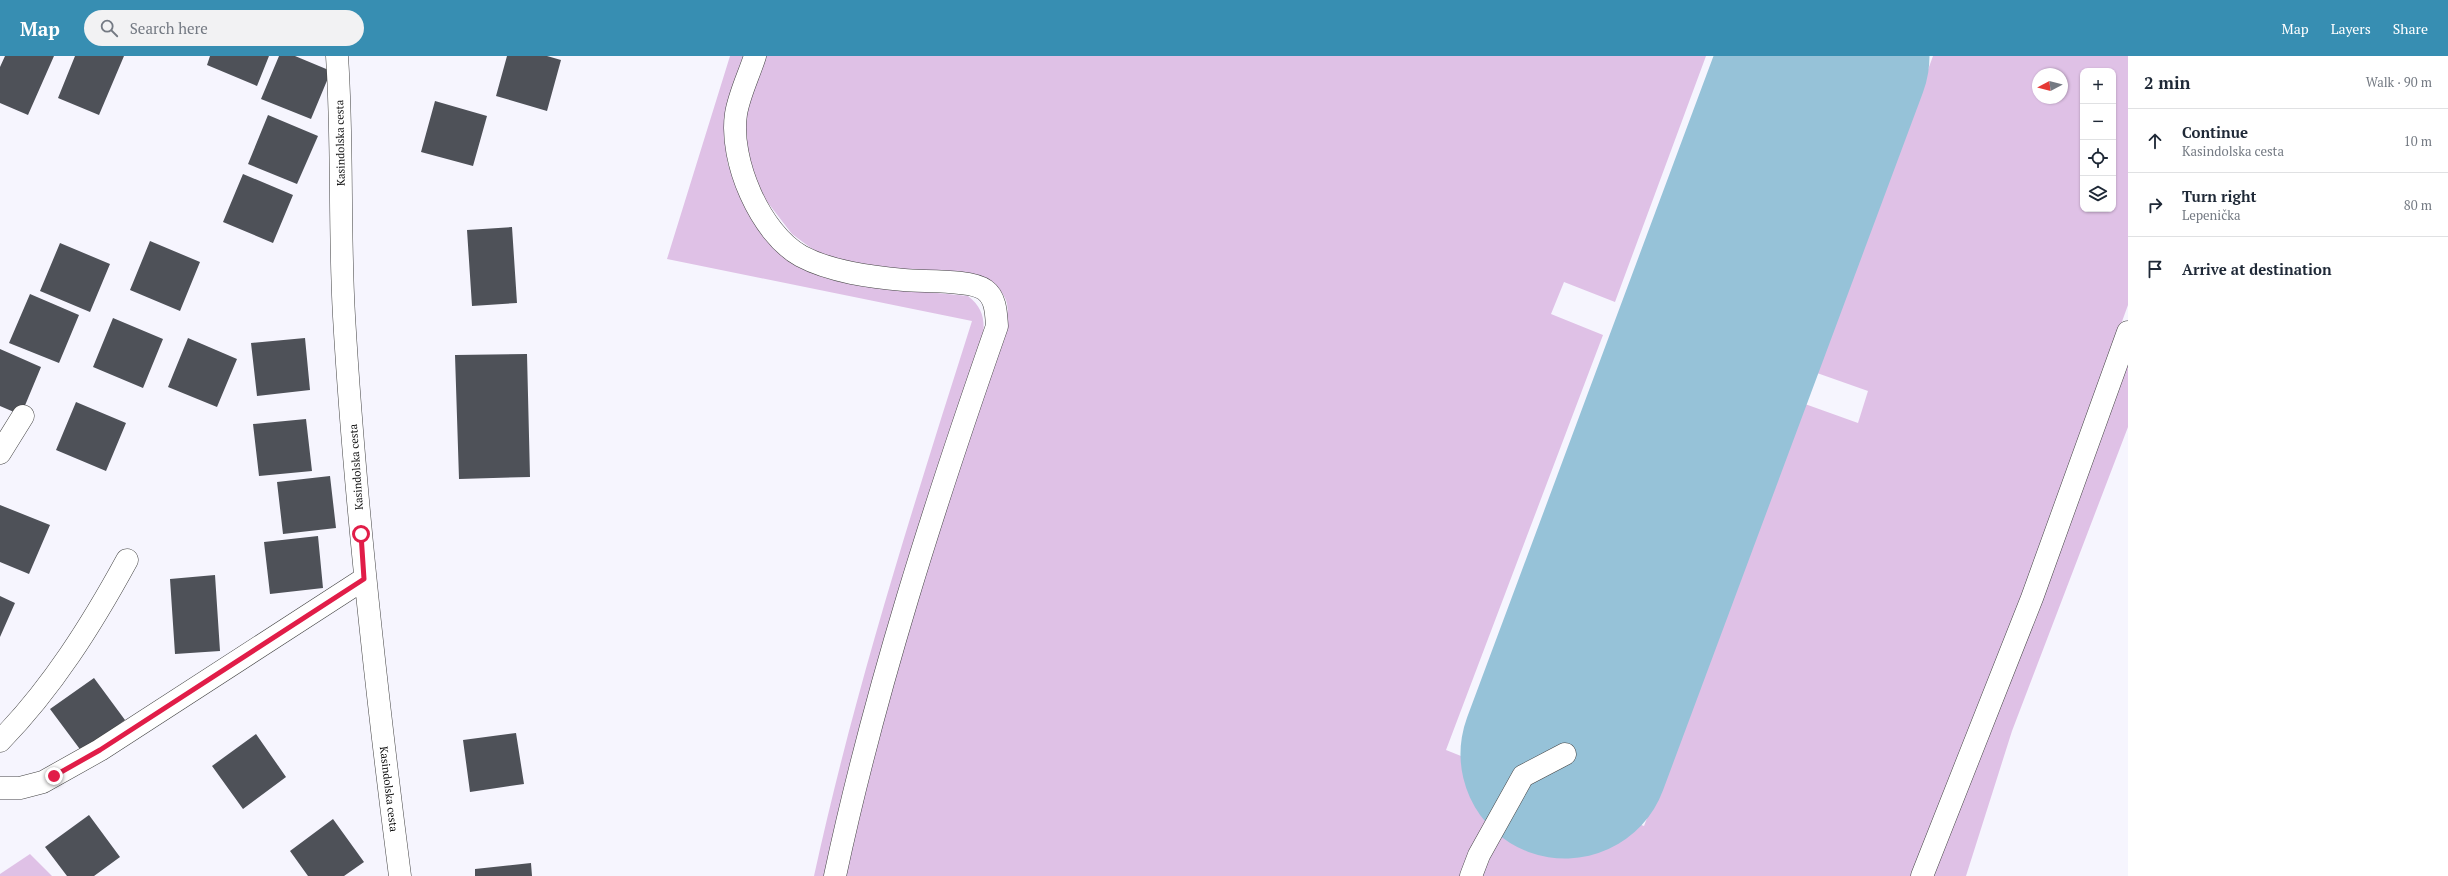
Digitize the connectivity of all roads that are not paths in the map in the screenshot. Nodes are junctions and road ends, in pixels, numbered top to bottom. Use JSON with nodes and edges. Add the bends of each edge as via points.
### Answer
{"nodes":[{"id":1,"x":337,"y":56,"type":"edge"},
{"id":2,"x":754,"y":56,"type":"edge"},
{"id":3,"x":2128,"y":332,"type":"edge"},
{"id":4,"x":23,"y":416,"type":"dead end"},
{"id":5,"x":0,"y":453,"type":"edge"},
{"id":6,"x":127,"y":560,"type":"dead end"},
{"id":7,"x":364,"y":579,"type":"junction"},
{"id":8,"x":0,"y":741,"type":"edge"},
{"id":9,"x":1565,"y":754,"type":"dead end"},
{"id":10,"x":0,"y":788,"type":"edge"},
{"id":11,"x":400,"y":876,"type":"edge"},
{"id":12,"x":835,"y":876,"type":"edge"},
{"id":13,"x":1471,"y":876,"type":"edge"},
{"id":14,"x":1922,"y":876,"type":"edge"}],
"edges":[{"from":1,"to":7,"type":"street","name":"Kasindolska cesta","via":[[344,315]]},
{"from":2,"to":12,"type":"street","via":[[736,113],[735,143],[740,170],[749,191],[788,247],[817,263],[866,275],[947,282],[984,289],[993,300],[996,310],[997,326],[933,517],[872,723]]},
{"from":3,"to":14,"type":"street","via":[[2032,598]]},
{"from":4,"to":5,"type":"street"},
{"from":6,"to":8,"type":"street","via":[[92,624],[46,687]]},
{"from":7,"to":10,"type":"street","via":[[100,750],[43,782],[20,788]]},
{"from":7,"to":11,"type":"street","name":"Kasindolska cesta"},
{"from":9,"to":13,"type":"street","via":[[1523,776],[1479,855]]}]}
